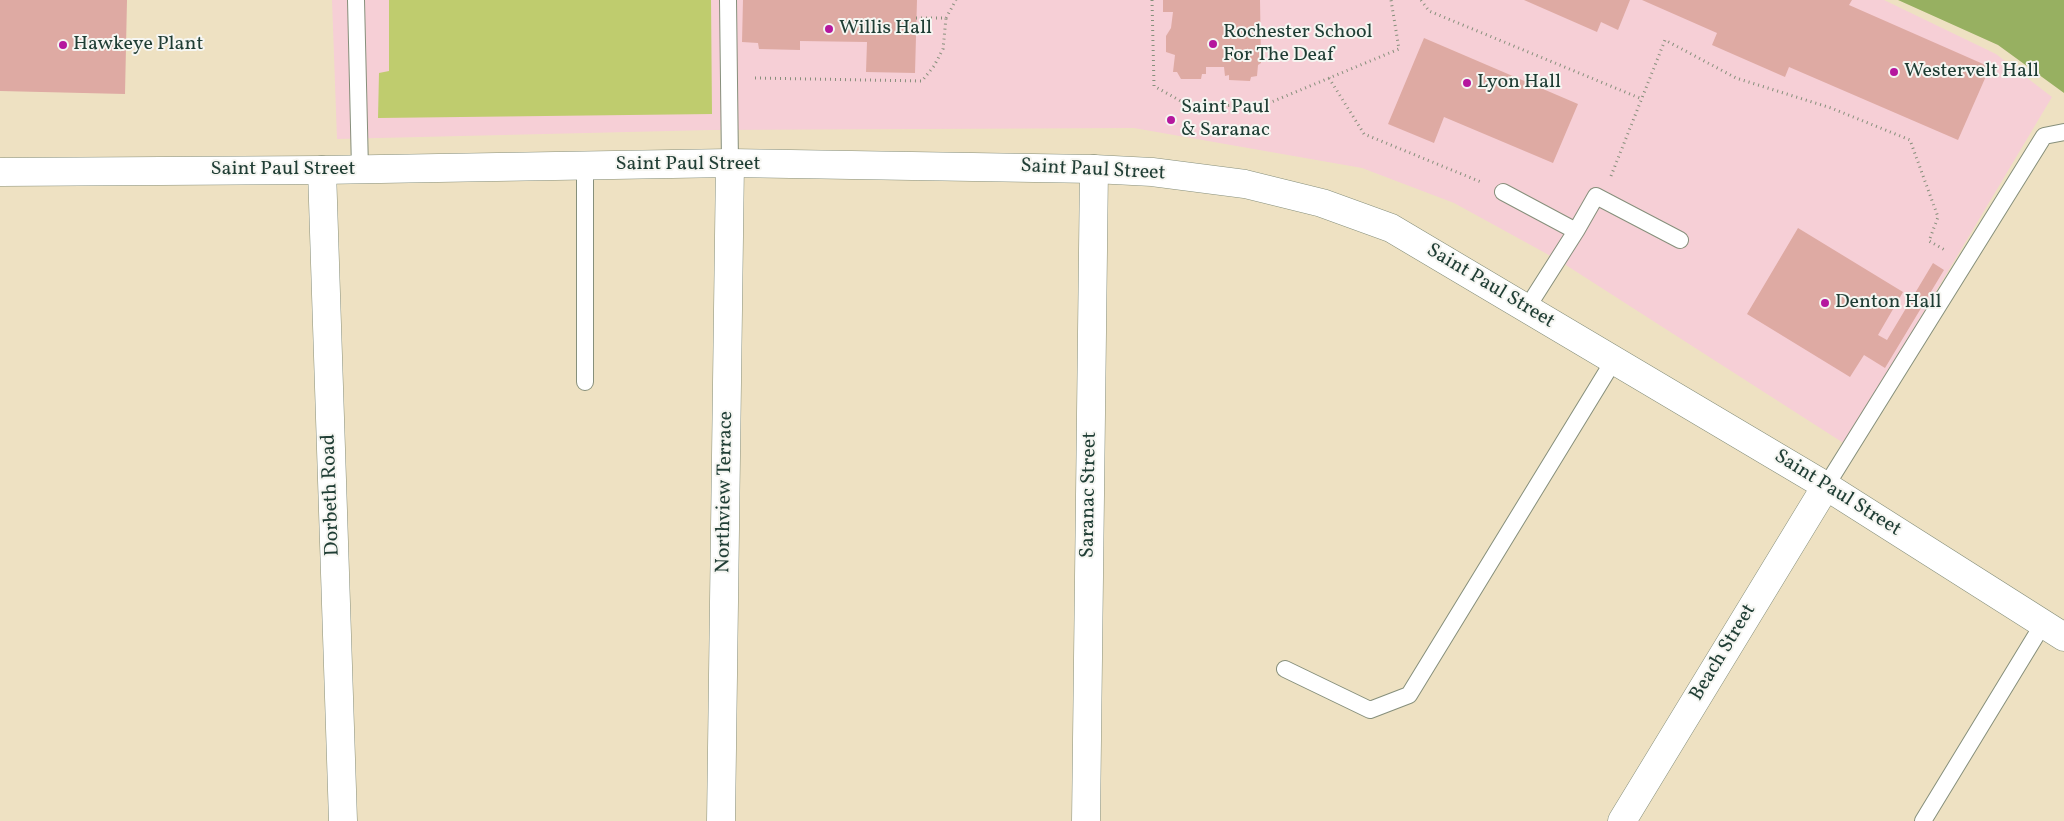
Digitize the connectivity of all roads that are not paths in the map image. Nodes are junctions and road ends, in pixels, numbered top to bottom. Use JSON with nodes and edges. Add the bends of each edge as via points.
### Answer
{"nodes":[{"id":1,"x":356,"y":0,"type":"edge"},
{"id":2,"x":728,"y":0,"type":"edge"},
{"id":3,"x":2064,"y":132,"type":"edge"},
{"id":4,"x":730,"y":163,"type":"junction"},
{"id":5,"x":585,"y":166,"type":"junction"},
{"id":6,"x":1094,"y":169,"type":"junction"},
{"id":7,"x":322,"y":170,"type":"junction"},
{"id":8,"x":360,"y":170,"type":"junction"},
{"id":9,"x":0,"y":172,"type":"edge"},
{"id":10,"x":1503,"y":192,"type":"road end"},
{"id":11,"x":1576,"y":231,"type":"junction"},
{"id":12,"x":1680,"y":240,"type":"dead end"},
{"id":13,"x":1526,"y":308,"type":"junction"},
{"id":14,"x":1614,"y":360,"type":"junction"},
{"id":15,"x":585,"y":382,"type":"dead end"},
{"id":16,"x":1826,"y":486,"type":"junction"},
{"id":17,"x":2053,"y":631,"type":"edge"},
{"id":18,"x":1286,"y":669,"type":"dead end"},
{"id":19,"x":343,"y":821,"type":"edge"},
{"id":20,"x":721,"y":821,"type":"edge"},
{"id":21,"x":1086,"y":821,"type":"edge"},
{"id":22,"x":1622,"y":821,"type":"edge"},
{"id":23,"x":1923,"y":821,"type":"edge"}],
"edges":[{"from":1,"to":8,"type":"lane"},
{"from":2,"to":4,"type":"lane"},
{"from":3,"to":16,"type":"lane","via":[[2044,136]]},
{"from":4,"to":5,"type":"street","name":"Saint Paul Street"},
{"from":4,"to":6,"type":"street","name":"Saint Paul Street"},
{"from":4,"to":20,"type":"street","name":"Northview Terrace"},
{"from":5,"to":8,"type":"street","name":"Saint Paul Street"},
{"from":5,"to":15,"type":"lane"},
{"from":6,"to":13,"type":"street","name":"Saint Paul Street","via":[[1152,172],[1245,184],[1322,204],[1390,228]]},
{"from":6,"to":21,"type":"street","name":"Saranac Street"},
{"from":7,"to":8,"type":"street","name":"Saint Paul Street"},
{"from":7,"to":9,"type":"street","name":"Saint Paul Street"},
{"from":7,"to":19,"type":"street","name":"Dorbeth Road"},
{"from":10,"to":11,"type":"lane"},
{"from":11,"to":12,"type":"lane","via":[[1596,196]]},
{"from":11,"to":13,"type":"lane"},
{"from":13,"to":14,"type":"street","name":"Saint Paul Street"},
{"from":14,"to":16,"type":"street","name":"Saint Paul Street"},
{"from":14,"to":18,"type":"lane","via":[[1409,695],[1370,710]]},
{"from":16,"to":17,"type":"street","name":"Saint Paul Street"},
{"from":16,"to":22,"type":"street","name":"Beach Street"},
{"from":17,"to":23,"type":"lane"}]}
